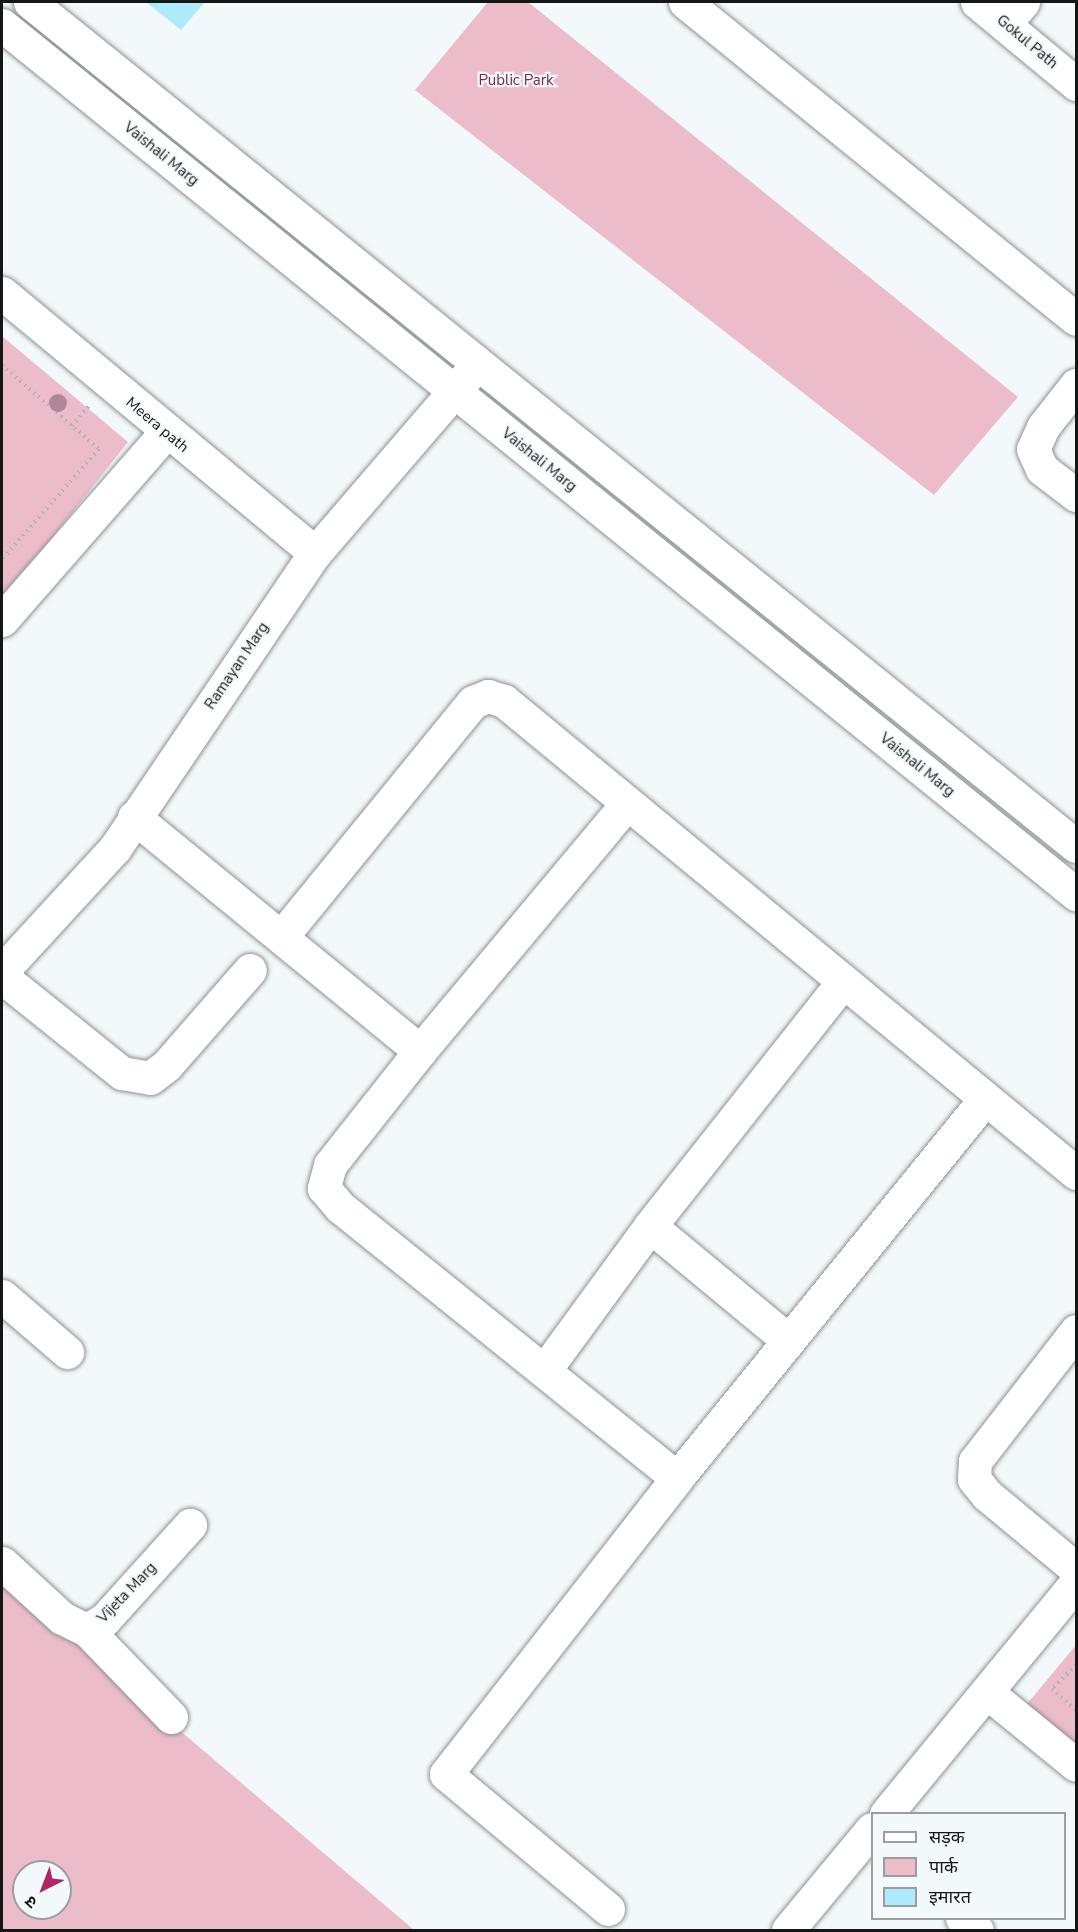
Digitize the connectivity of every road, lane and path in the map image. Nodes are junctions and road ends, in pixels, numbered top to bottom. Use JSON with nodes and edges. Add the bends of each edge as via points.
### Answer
{"nodes":[{"id":1,"x":30,"y":2,"type":"edge"},
{"id":2,"x":685,"y":2,"type":"edge"},
{"id":3,"x":977,"y":2,"type":"edge"},
{"id":4,"x":1013,"y":13,"type":"edge"},
{"id":5,"x":2,"y":26,"type":"edge"},
{"id":6,"x":1077,"y":84,"type":"edge"},
{"id":7,"x":2,"y":293,"type":"edge"},
{"id":8,"x":1077,"y":318,"type":"edge"},
{"id":9,"x":477,"y":363,"type":"junction"},
{"id":10,"x":2,"y":365,"type":"edge"},
{"id":11,"x":1077,"y":385,"type":"edge"},
{"id":12,"x":454,"y":392,"type":"junction"},
{"id":13,"x":166,"y":432,"type":"junction"},
{"id":14,"x":1077,"y":495,"type":"edge"},
{"id":15,"x":315,"y":554,"type":"junction"},
{"id":16,"x":2,"y":559,"type":"edge"},
{"id":17,"x":2,"y":620,"type":"edge"},
{"id":18,"x":626,"y":805,"type":"junction"},
{"id":19,"x":134,"y":817,"type":"junction"},
{"id":20,"x":1077,"y":846,"type":"edge"},
{"id":21,"x":1077,"y":894,"type":"edge"},
{"id":22,"x":282,"y":936,"type":"junction"},
{"id":23,"x":250,"y":970,"type":"dead end"},
{"id":24,"x":2,"y":971,"type":"edge"},
{"id":25,"x":2,"y":977,"type":"edge"},
{"id":26,"x":843,"y":982,"type":"junction"},
{"id":27,"x":420,"y":1051,"type":"junction"},
{"id":28,"x":985,"y":1099,"type":"junction"},
{"id":29,"x":1077,"y":1173,"type":"edge"},
{"id":30,"x":650,"y":1226,"type":"junction"},
{"id":31,"x":2,"y":1296,"type":"edge"},
{"id":32,"x":1077,"y":1331,"type":"edge"},
{"id":33,"x":789,"y":1341,"type":"junction"},
{"id":34,"x":67,"y":1352,"type":"dead end"},
{"id":35,"x":544,"y":1371,"type":"junction"},
{"id":36,"x":677,"y":1479,"type":"junction"},
{"id":37,"x":190,"y":1525,"type":"dead end"},
{"id":38,"x":2,"y":1563,"type":"edge"},
{"id":39,"x":1077,"y":1569,"type":"edge"},
{"id":40,"x":1077,"y":1583,"type":"edge"},
{"id":41,"x":87,"y":1630,"type":"junction"},
{"id":42,"x":1077,"y":1665,"type":"edge"},
{"id":43,"x":989,"y":1694,"type":"junction"},
{"id":44,"x":1077,"y":1710,"type":"edge"},
{"id":45,"x":171,"y":1717,"type":"dead end"},
{"id":46,"x":1077,"y":1766,"type":"edge"},
{"id":47,"x":888,"y":1812,"type":"edge"},
{"id":48,"x":869,"y":1839,"type":"edge"},
{"id":49,"x":608,"y":1909,"type":"dead end"},
{"id":50,"x":964,"y":1920,"type":"edge"},
{"id":51,"x":788,"y":1930,"type":"edge"},
{"id":52,"x":977,"y":1930,"type":"edge"}],
"edges":[{"from":1,"to":9,"type":"street"},
{"from":2,"to":8,"type":"street"},
{"from":3,"to":4,"type":"street","name":"Gokul Path"},
{"from":4,"to":6,"type":"street","name":"Gokul Path"},
{"from":5,"to":12,"type":"street","name":"Vaishali Marg"},
{"from":7,"to":13,"type":"street","name":"Meera path"},
{"from":9,"to":12,"type":"street","name":"Ramayan Marg"},
{"from":9,"to":20,"type":"street"},
{"from":10,"to":16,"type":"path","via":[[99,449]]},
{"from":11,"to":14,"type":"street","via":[[1043,427],[1034,449],[1042,469]]},
{"from":12,"to":15,"type":"street","name":"Ramayan Marg"},
{"from":12,"to":21,"type":"street","name":"Vaishali Marg"},
{"from":13,"to":15,"type":"street","name":"Meera path"},
{"from":13,"to":17,"type":"street"},
{"from":15,"to":19,"type":"street","name":"Ramayan Marg"},
{"from":18,"to":22,"type":"street","via":[[504,701],[488,696],[473,702]]},
{"from":18,"to":26,"type":"street"},
{"from":18,"to":27,"type":"street"},
{"from":19,"to":22,"type":"street"},
{"from":19,"to":24,"type":"street","name":"Ramayan Marg","via":[[115,848]]},
{"from":22,"to":27,"type":"street"},
{"from":23,"to":25,"type":"street","via":[[167,1065],[150,1078],[122,1073]]},
{"from":26,"to":28,"type":"street"},
{"from":26,"to":30,"type":"street"},
{"from":27,"to":35,"type":"street","via":[[330,1165],[324,1188],[340,1207]]},
{"from":28,"to":29,"type":"street"},
{"from":28,"to":33,"type":"street"},
{"from":30,"to":33,"type":"street"},
{"from":30,"to":35,"type":"street"},
{"from":31,"to":34,"type":"street"},
{"from":32,"to":39,"type":"street","via":[[975,1461],[974,1479],[987,1495]]},
{"from":33,"to":36,"type":"street"},
{"from":35,"to":36,"type":"street"},
{"from":36,"to":49,"type":"street","via":[[446,1774]]},
{"from":37,"to":41,"type":"street","name":"Vijeta Marg","via":[[105,1619]]},
{"from":38,"to":41,"type":"street","name":"Vijeta Marg","via":[[62,1618]]},
{"from":40,"to":43,"type":"street"},
{"from":41,"to":45,"type":"street"},
{"from":42,"to":44,"type":"path","via":[[1052,1689]]},
{"from":43,"to":46,"type":"street"},
{"from":43,"to":47,"type":"street"},
{"from":48,"to":51,"type":"street"},
{"from":50,"to":52,"type":"street"}]}
